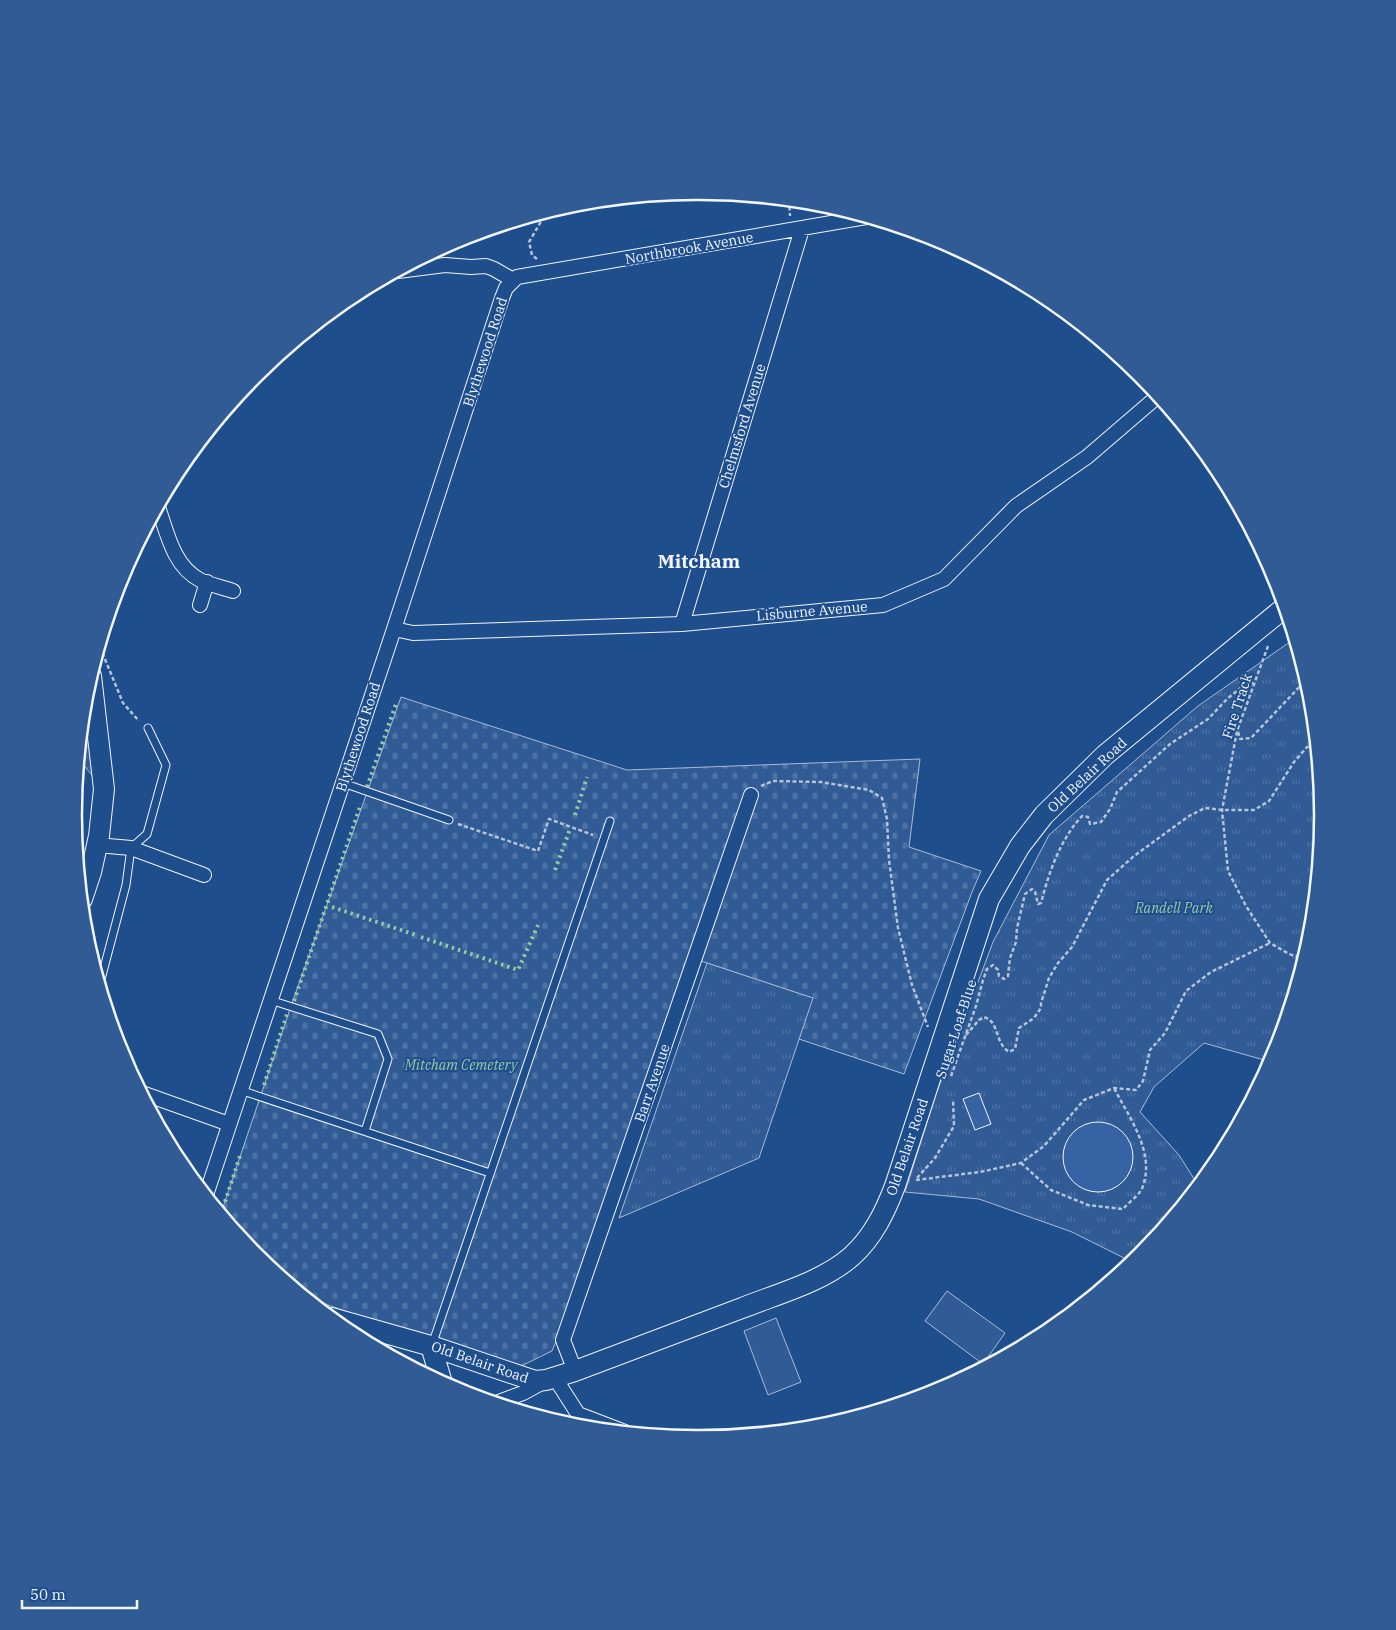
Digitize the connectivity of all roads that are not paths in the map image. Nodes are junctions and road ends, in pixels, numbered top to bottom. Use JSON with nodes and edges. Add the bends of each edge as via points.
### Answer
{"nodes":[{"id":1,"x":854,"y":219,"type":"edge"},
{"id":2,"x":802,"y":229,"type":"junction"},
{"id":3,"x":416,"y":268,"type":"edge"},
{"id":4,"x":513,"y":280,"type":"junction"},
{"id":5,"x":1153,"y":400,"type":"edge"},
{"id":6,"x":161,"y":515,"type":"edge"},
{"id":7,"x":207,"y":582,"type":"junction"},
{"id":8,"x":232,"y":591,"type":"dead end"},
{"id":9,"x":200,"y":605,"type":"dead end"},
{"id":10,"x":1279,"y":612,"type":"edge"},
{"id":11,"x":682,"y":624,"type":"junction"},
{"id":12,"x":394,"y":629,"type":"junction"},
{"id":13,"x":94,"y":697,"type":"edge"},
{"id":14,"x":92,"y":707,"type":"edge"},
{"id":15,"x":96,"y":716,"type":"junction"},
{"id":16,"x":148,"y":728,"type":"road end"},
{"id":17,"x":343,"y":783,"type":"junction"},
{"id":18,"x":751,"y":795,"type":"road end"},
{"id":19,"x":449,"y":820,"type":"road end"},
{"id":20,"x":610,"y":821,"type":"dead end"},
{"id":21,"x":97,"y":845,"type":"junction"},
{"id":22,"x":131,"y":848,"type":"junction"},
{"id":23,"x":204,"y":875,"type":"dead end"},
{"id":24,"x":87,"y":884,"type":"edge"},
{"id":25,"x":103,"y":972,"type":"edge"},
{"id":26,"x":270,"y":1000,"type":"junction"},
{"id":27,"x":240,"y":1090,"type":"junction"},
{"id":28,"x":151,"y":1096,"type":"edge"},
{"id":29,"x":229,"y":1124,"type":"junction"},
{"id":30,"x":365,"y":1131,"type":"junction"},
{"id":31,"x":490,"y":1173,"type":"junction"},
{"id":32,"x":208,"y":1188,"type":"edge"},
{"id":33,"x":351,"y":1323,"type":"edge"},
{"id":34,"x":431,"y":1346,"type":"junction"},
{"id":35,"x":575,"y":1371,"type":"junction"},
{"id":36,"x":439,"y":1373,"type":"edge"},
{"id":37,"x":551,"y":1379,"type":"junction"},
{"id":38,"x":505,"y":1400,"type":"edge"},
{"id":39,"x":599,"y":1422,"type":"edge"}],
"edges":[{"from":1,"to":2,"type":"street","name":"Northbrook Avenue"},
{"from":2,"to":4,"type":"street","name":"Northbrook Avenue"},
{"from":2,"to":11,"type":"street","name":"Chelmsford Avenue"},
{"from":3,"to":4,"type":"street","via":[[446,264],[486,266]]},
{"from":4,"to":12,"type":"street","name":"Blythewood Road","via":[[502,298]]},
{"from":5,"to":11,"type":"street","name":"Lisburne Avenue","via":[[1087,457],[1016,506],[944,579],[884,605]]},
{"from":6,"to":7,"type":"street","via":[[179,559],[192,575]]},
{"from":7,"to":8,"type":"street"},
{"from":7,"to":9,"type":"street"},
{"from":10,"to":35,"type":"main road","name":"Old Belair Road","via":[[1105,755],[1044,815],[1020,846],[989,899],[882,1218],[851,1257],[825,1274],[777,1295]]},
{"from":11,"to":12,"type":"street","name":"Lisburne Avenue","via":[[413,633]]},
{"from":12,"to":17,"type":"street","name":"Blythewood Road"},
{"from":13,"to":15,"type":"main road"},
{"from":14,"to":15,"type":"main road"},
{"from":15,"to":21,"type":"main road","via":[[104,789]]},
{"from":16,"to":22,"type":"lane","via":[[166,765],[147,834]]},
{"from":17,"to":19,"type":"lane"},
{"from":17,"to":26,"type":"street","name":"Blythewood Road"},
{"from":18,"to":35,"type":"street","name":"Barr Avenue","via":[[563,1340]]},
{"from":20,"to":31,"type":"lane"},
{"from":21,"to":22,"type":"street"},
{"from":21,"to":24,"type":"main road"},
{"from":22,"to":23,"type":"street"},
{"from":22,"to":25,"type":"lane","via":[[126,886]]},
{"from":26,"to":27,"type":"street","name":"Blythewood Road"},
{"from":26,"to":30,"type":"lane","via":[[378,1034],[388,1058]]},
{"from":27,"to":29,"type":"street","name":"Blythewood Road"},
{"from":27,"to":30,"type":"lane"},
{"from":28,"to":29,"type":"street"},
{"from":29,"to":32,"type":"street","name":"Blythewood Road"},
{"from":30,"to":31,"type":"lane"},
{"from":31,"to":34,"type":"lane"},
{"from":33,"to":34,"type":"main road","name":"Old Belair Road"},
{"from":34,"to":36,"type":"main road"},
{"from":34,"to":37,"type":"main road","name":"Old Belair Road","via":[[535,1381]]},
{"from":35,"to":37,"type":"main road","name":"Old Belair Road"},
{"from":37,"to":38,"type":"street"},
{"from":37,"to":39,"type":"street","via":[[578,1414]]}]}
